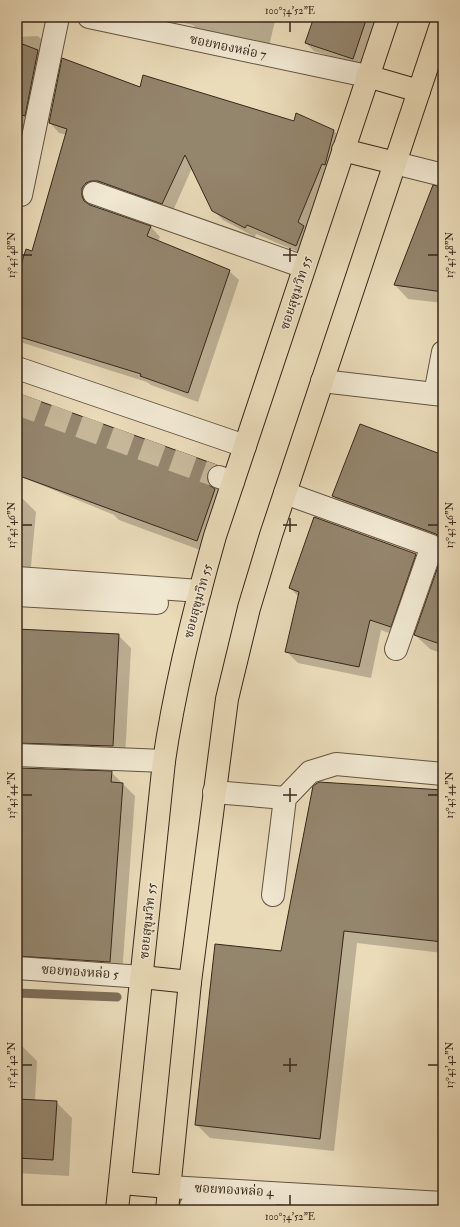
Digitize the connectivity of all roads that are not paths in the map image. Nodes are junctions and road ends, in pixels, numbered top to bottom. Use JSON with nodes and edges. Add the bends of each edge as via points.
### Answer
{"nodes":[{"id":1,"x":58,"y":17,"type":"edge"},
{"id":2,"x":89,"y":17,"type":"edge"},
{"id":3,"x":388,"y":17,"type":"edge"},
{"id":4,"x":443,"y":19,"type":"edge"},
{"id":5,"x":367,"y":76,"type":"junction"},
{"id":6,"x":419,"y":91,"type":"junction"},
{"id":7,"x":343,"y":150,"type":"junction"},
{"id":8,"x":395,"y":163,"type":"junction"},
{"id":9,"x":443,"y":175,"type":"edge"},
{"id":10,"x":94,"y":193,"type":"dead end"},
{"id":11,"x":21,"y":195,"type":"dead end"},
{"id":12,"x":304,"y":267,"type":"junction"},
{"id":13,"x":443,"y":352,"type":"edge"},
{"id":14,"x":17,"y":368,"type":"edge"},
{"id":15,"x":322,"y":381,"type":"junction"},
{"id":16,"x":439,"y":395,"type":"edge"},
{"id":17,"x":245,"y":446,"type":"junction"},
{"id":18,"x":285,"y":493,"type":"junction"},
{"id":19,"x":17,"y":578,"type":"edge"},
{"id":20,"x":17,"y":595,"type":"edge"},
{"id":21,"x":198,"y":599,"type":"junction"},
{"id":22,"x":396,"y":649,"type":"dead end"},
{"id":23,"x":17,"y":755,"type":"edge"},
{"id":24,"x":164,"y":761,"type":"junction"},
{"id":25,"x":443,"y":774,"type":"edge"},
{"id":26,"x":214,"y":792,"type":"junction"},
{"id":27,"x":285,"y":798,"type":"junction"},
{"id":28,"x":273,"y":895,"type":"dead end"},
{"id":29,"x":17,"y":968,"type":"edge"},
{"id":30,"x":142,"y":977,"type":"junction"},
{"id":31,"x":190,"y":982,"type":"junction"},
{"id":32,"x":121,"y":1183,"type":"junction"},
{"id":33,"x":169,"y":1187,"type":"junction"},
{"id":34,"x":313,"y":1202,"type":"edge"},
{"id":35,"x":443,"y":1203,"type":"edge"},
{"id":36,"x":117,"y":1210,"type":"edge"},
{"id":37,"x":167,"y":1210,"type":"edge"},
{"id":38,"x":191,"y":1210,"type":"edge"},
{"id":39,"x":267,"y":1210,"type":"edge"}],
"edges":[{"from":1,"to":11,"type":"street"},
{"from":2,"to":5,"type":"street","name":"ซอยทองหล่อ 7"},
{"from":3,"to":5,"type":"main road","name":"ซอยสุขุมวิท 55"},
{"from":4,"to":6,"type":"main road"},
{"from":5,"to":6,"type":"main road"},
{"from":5,"to":7,"type":"main road","name":"ซอยสุขุมวิท 55"},
{"from":6,"to":8,"type":"main road"},
{"from":7,"to":8,"type":"main road"},
{"from":7,"to":12,"type":"main road","name":"ซอยสุขุมวิท 55"},
{"from":8,"to":9,"type":"street"},
{"from":8,"to":15,"type":"main road"},
{"from":10,"to":12,"type":"street"},
{"from":12,"to":17,"type":"main road","name":"ซอยสุขุมวิท 55"},
{"from":13,"to":16,"type":"street"},
{"from":14,"to":17,"type":"street"},
{"from":15,"to":16,"type":"street"},
{"from":15,"to":18,"type":"main road"},
{"from":17,"to":21,"type":"main road","name":"ซอยสุขุมวิท 55","via":[[226,480]]},
{"from":18,"to":22,"type":"street","via":[[432,546]]},
{"from":18,"to":26,"type":"main road","via":[[249,608],[227,699]]},
{"from":19,"to":21,"type":"street"},
{"from":20,"to":21,"type":"street"},
{"from":21,"to":24,"type":"main road","name":"ซอยสุขุมวิท 55","via":[[173,705]]},
{"from":23,"to":24,"type":"street"},
{"from":24,"to":30,"type":"main road","name":"ซอยสุขุมวิท 55"},
{"from":25,"to":27,"type":"street","via":[[336,764],[310,772]]},
{"from":26,"to":27,"type":"street"},
{"from":26,"to":31,"type":"main road"},
{"from":27,"to":28,"type":"street"},
{"from":29,"to":30,"type":"street","name":"ซอยทองหล่อ 5"},
{"from":30,"to":31,"type":"main road"},
{"from":30,"to":32,"type":"main road","name":"ซอยสุขุมวิท 55"},
{"from":31,"to":33,"type":"main road"},
{"from":32,"to":33,"type":"main road"},
{"from":32,"to":36,"type":"main road","name":"ซอยสุขุมวิท 55"},
{"from":33,"to":34,"type":"street","name":"ซอยทองหล่อ 4"},
{"from":33,"to":37,"type":"main road"},
{"from":34,"to":35,"type":"street","name":"ซอยทองหล่อ 4"},
{"from":38,"to":39,"type":"street","via":[[191,1206]]}]}
